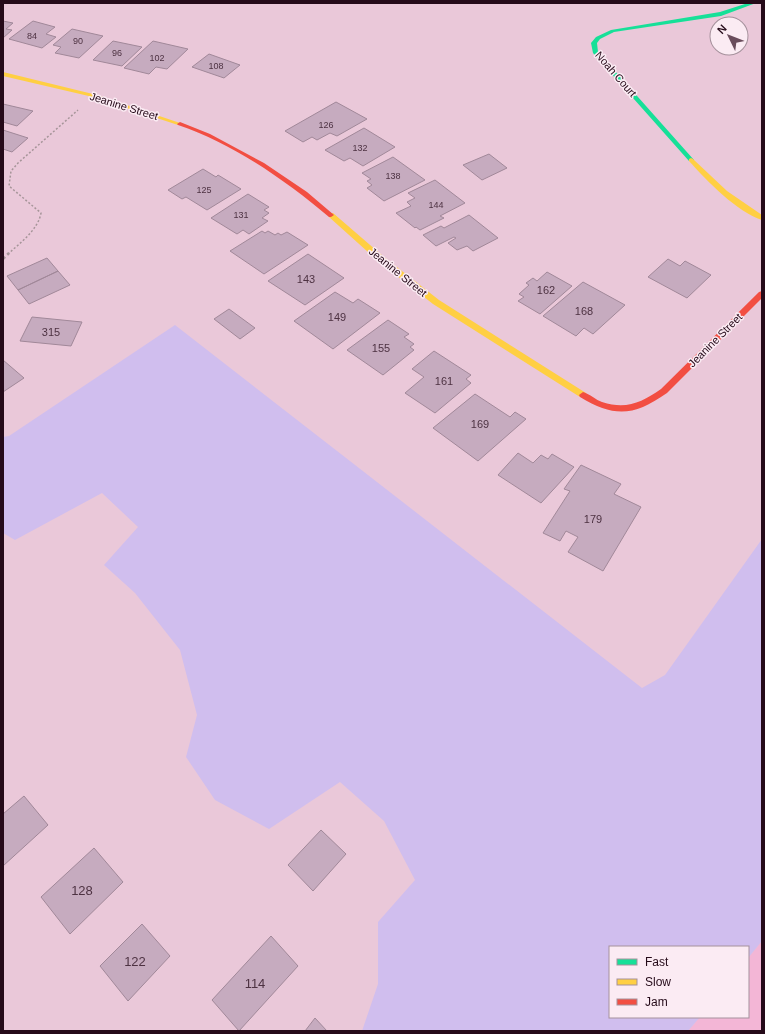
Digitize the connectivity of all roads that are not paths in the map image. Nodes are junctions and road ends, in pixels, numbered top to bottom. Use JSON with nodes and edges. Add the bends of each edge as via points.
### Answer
{"nodes":[{"id":1,"x":753,"y":3,"type":"edge"},
{"id":2,"x":3,"y":74,"type":"edge"},
{"id":3,"x":762,"y":218,"type":"edge"},
{"id":4,"x":762,"y":294,"type":"edge"}],
"edges":[{"from":1,"to":3,"type":"street","name":"Noah Court","via":[[721,14],[613,32],[597,38],[593,47],[709,180],[727,198]]},
{"from":2,"to":4,"type":"street","name":"Jeanine Street","via":[[95,96],[187,126],[259,162],[316,202],[381,259],[436,302],[600,405],[626,409],[648,402],[664,391]]}]}
